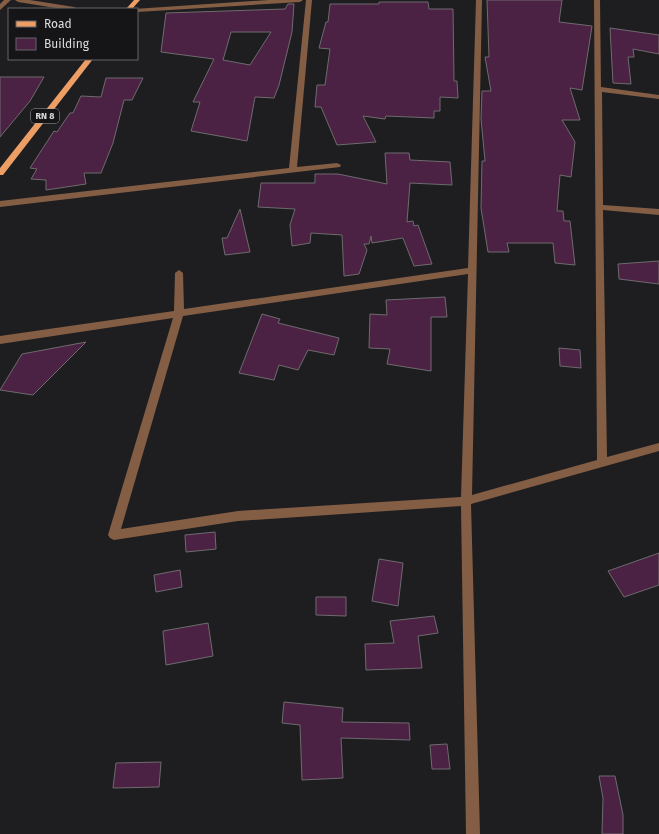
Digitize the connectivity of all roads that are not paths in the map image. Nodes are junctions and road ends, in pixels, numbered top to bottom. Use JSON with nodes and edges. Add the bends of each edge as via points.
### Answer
{"nodes":[{"id":1,"x":8,"y":0,"type":"edge"},
{"id":2,"x":18,"y":0,"type":"edge"},
{"id":3,"x":137,"y":0,"type":"edge"},
{"id":4,"x":300,"y":0,"type":"edge"},
{"id":5,"x":309,"y":0,"type":"edge"},
{"id":6,"x":479,"y":0,"type":"edge"},
{"id":7,"x":598,"y":0,"type":"edge"},
{"id":8,"x":0,"y":8,"type":"edge"},
{"id":9,"x":68,"y":8,"type":"edge"},
{"id":10,"x":130,"y":8,"type":"edge"},
{"id":11,"x":138,"y":10,"type":"edge"},
{"id":12,"x":89,"y":60,"type":"edge"},
{"id":13,"x":598,"y":89,"type":"junction"},
{"id":14,"x":659,"y":97,"type":"edge"},
{"id":15,"x":337,"y":165,"type":"dead end"},
{"id":16,"x":293,"y":170,"type":"junction"},
{"id":17,"x":0,"y":173,"type":"edge"},
{"id":18,"x":0,"y":204,"type":"edge"},
{"id":19,"x":599,"y":207,"type":"junction"},
{"id":20,"x":659,"y":212,"type":"edge"},
{"id":21,"x":472,"y":270,"type":"junction"},
{"id":22,"x":179,"y":273,"type":"dead end"},
{"id":23,"x":179,"y":313,"type":"junction"},
{"id":24,"x":0,"y":340,"type":"edge"},
{"id":25,"x":659,"y":447,"type":"edge"},
{"id":26,"x":602,"y":463,"type":"junction"},
{"id":27,"x":466,"y":501,"type":"junction"},
{"id":28,"x":473,"y":834,"type":"edge"}],
"edges":[{"from":1,"to":8,"type":"street"},
{"from":2,"to":9,"type":"street"},
{"from":3,"to":10,"type":"main road"},
{"from":4,"to":11,"type":"street"},
{"from":5,"to":16,"type":"street"},
{"from":6,"to":21,"type":"street"},
{"from":7,"to":13,"type":"street"},
{"from":12,"to":17,"type":"main road","number":"RN 8"},
{"from":13,"to":14,"type":"street"},
{"from":13,"to":19,"type":"street"},
{"from":15,"to":16,"type":"street"},
{"from":16,"to":18,"type":"street"},
{"from":19,"to":20,"type":"street"},
{"from":19,"to":26,"type":"street"},
{"from":21,"to":23,"type":"street"},
{"from":21,"to":27,"type":"street"},
{"from":22,"to":23,"type":"street"},
{"from":23,"to":24,"type":"street"},
{"from":23,"to":27,"type":"street","via":[[114,535],[238,516]]},
{"from":25,"to":26,"type":"street"},
{"from":26,"to":27,"type":"street"},
{"from":27,"to":28,"type":"street"}]}
